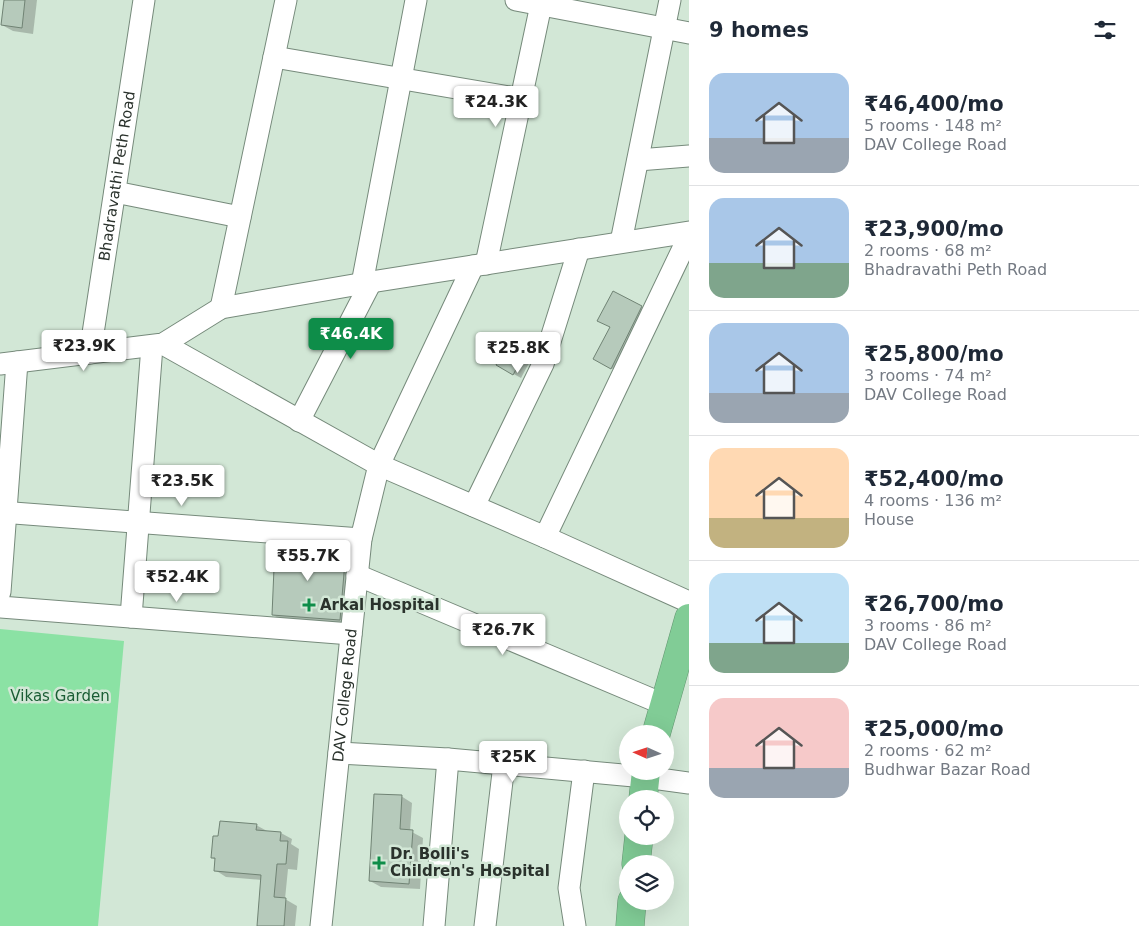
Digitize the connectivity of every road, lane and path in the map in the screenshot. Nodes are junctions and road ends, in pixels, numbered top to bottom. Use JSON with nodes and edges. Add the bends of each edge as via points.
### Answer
{"nodes":[{"id":1,"x":144,"y":0,"type":"edge"},
{"id":2,"x":286,"y":0,"type":"edge"},
{"id":3,"x":416,"y":0,"type":"edge"},
{"id":4,"x":516,"y":0,"type":"edge"},
{"id":5,"x":670,"y":0,"type":"edge"},
{"id":6,"x":541,"y":2,"type":"edge"},
{"id":7,"x":665,"y":28,"type":"junction"},
{"id":8,"x":689,"y":33,"type":"edge"},
{"id":9,"x":274,"y":57,"type":"junction"},
{"id":10,"x":401,"y":78,"type":"junction"},
{"id":11,"x":521,"y":99,"type":"junction"},
{"id":12,"x":689,"y":156,"type":"edge"},
{"id":13,"x":638,"y":160,"type":"junction"},
{"id":14,"x":114,"y":192,"type":"junction"},
{"id":15,"x":240,"y":217,"type":"junction"},
{"id":16,"x":689,"y":232,"type":"edge"},
{"id":17,"x":689,"y":236,"type":"edge"},
{"id":18,"x":621,"y":242,"type":"junction"},
{"id":19,"x":579,"y":249,"type":"junction"},
{"id":20,"x":480,"y":265,"type":"junction"},
{"id":21,"x":366,"y":283,"type":"junction"},
{"id":22,"x":221,"y":308,"type":"junction"},
{"id":23,"x":157,"y":345,"type":"junction"},
{"id":24,"x":90,"y":354,"type":"junction"},
{"id":25,"x":8,"y":363,"type":"edge"},
{"id":26,"x":299,"y":421,"type":"junction"},
{"id":27,"x":379,"y":465,"type":"junction"},
{"id":28,"x":474,"y":506,"type":"junction"},
{"id":29,"x":3,"y":512,"type":"edge"},
{"id":30,"x":138,"y":522,"type":"junction"},
{"id":31,"x":545,"y":537,"type":"junction"},
{"id":32,"x":361,"y":539,"type":"junction"},
{"id":33,"x":357,"y":575,"type":"junction"},
{"id":34,"x":0,"y":592,"type":"edge"},
{"id":35,"x":689,"y":602,"type":"edge"},
{"id":36,"x":0,"y":607,"type":"edge"},
{"id":37,"x":131,"y":617,"type":"junction"},
{"id":38,"x":689,"y":618,"type":"edge"},
{"id":39,"x":351,"y":634,"type":"junction"},
{"id":40,"x":664,"y":704,"type":"junction"},
{"id":41,"x":658,"y":725,"type":"edge"},
{"id":42,"x":339,"y":753,"type":"junction"},
{"id":43,"x":448,"y":759,"type":"junction"},
{"id":44,"x":504,"y":764,"type":"junction"},
{"id":45,"x":584,"y":771,"type":"junction"},
{"id":46,"x":645,"y":782,"type":"edge"},
{"id":47,"x":689,"y":782,"type":"edge"},
{"id":48,"x":631,"y":910,"type":"edge"},
{"id":49,"x":321,"y":926,"type":"edge"},
{"id":50,"x":434,"y":926,"type":"edge"},
{"id":51,"x":485,"y":926,"type":"edge"},
{"id":52,"x":575,"y":926,"type":"edge"},
{"id":53,"x":630,"y":926,"type":"edge"}],
"edges":[{"from":1,"to":14,"type":"street","name":"Bhadravathi Peth Road"},
{"from":2,"to":9,"type":"street"},
{"from":3,"to":10,"type":"street"},
{"from":4,"to":6,"type":"street"},
{"from":5,"to":7,"type":"street"},
{"from":6,"to":7,"type":"street"},
{"from":6,"to":11,"type":"street","name":"DAV College Road"},
{"from":7,"to":8,"type":"street"},
{"from":7,"to":13,"type":"street"},
{"from":9,"to":10,"type":"street"},
{"from":9,"to":15,"type":"street"},
{"from":10,"to":11,"type":"street"},
{"from":10,"to":21,"type":"street"},
{"from":11,"to":20,"type":"street","name":"DAV College Road"},
{"from":12,"to":13,"type":"street"},
{"from":13,"to":18,"type":"street"},
{"from":14,"to":15,"type":"street"},
{"from":14,"to":24,"type":"street","name":"Bhadravathi Peth Road"},
{"from":15,"to":22,"type":"street"},
{"from":16,"to":18,"type":"street"},
{"from":17,"to":31,"type":"street"},
{"from":18,"to":19,"type":"street"},
{"from":19,"to":20,"type":"street"},
{"from":19,"to":28,"type":"street","via":[[543,364]]},
{"from":20,"to":21,"type":"street"},
{"from":20,"to":27,"type":"street","name":"DAV College Road"},
{"from":21,"to":22,"type":"street"},
{"from":21,"to":26,"type":"street"},
{"from":22,"to":23,"type":"street"},
{"from":23,"to":24,"type":"street"},
{"from":23,"to":26,"type":"street"},
{"from":23,"to":30,"type":"street"},
{"from":24,"to":25,"type":"street"},
{"from":25,"to":29,"type":"street"},
{"from":26,"to":27,"type":"street"},
{"from":27,"to":28,"type":"street"},
{"from":27,"to":32,"type":"street","name":"DAV College Road"},
{"from":28,"to":31,"type":"street"},
{"from":29,"to":30,"type":"street"},
{"from":29,"to":34,"type":"street"},
{"from":30,"to":32,"type":"street"},
{"from":30,"to":37,"type":"street"},
{"from":31,"to":35,"type":"street"},
{"from":32,"to":33,"type":"street","name":"DAV College Road"},
{"from":33,"to":39,"type":"street","name":"DAV College Road"},
{"from":33,"to":40,"type":"street"},
{"from":36,"to":37,"type":"street"},
{"from":37,"to":39,"type":"street"},
{"from":38,"to":40,"type":"highway"},
{"from":39,"to":42,"type":"street","name":"DAV College Road"},
{"from":40,"to":41,"type":"highway"},
{"from":42,"to":43,"type":"street"},
{"from":42,"to":49,"type":"street","name":"DAV College Road"},
{"from":43,"to":44,"type":"street"},
{"from":43,"to":50,"type":"street"},
{"from":44,"to":45,"type":"street"},
{"from":44,"to":51,"type":"street"},
{"from":45,"to":46,"type":"street"},
{"from":45,"to":52,"type":"street","via":[[569,888]]},
{"from":46,"to":47,"type":"street"},
{"from":48,"to":53,"type":"highway"}]}
